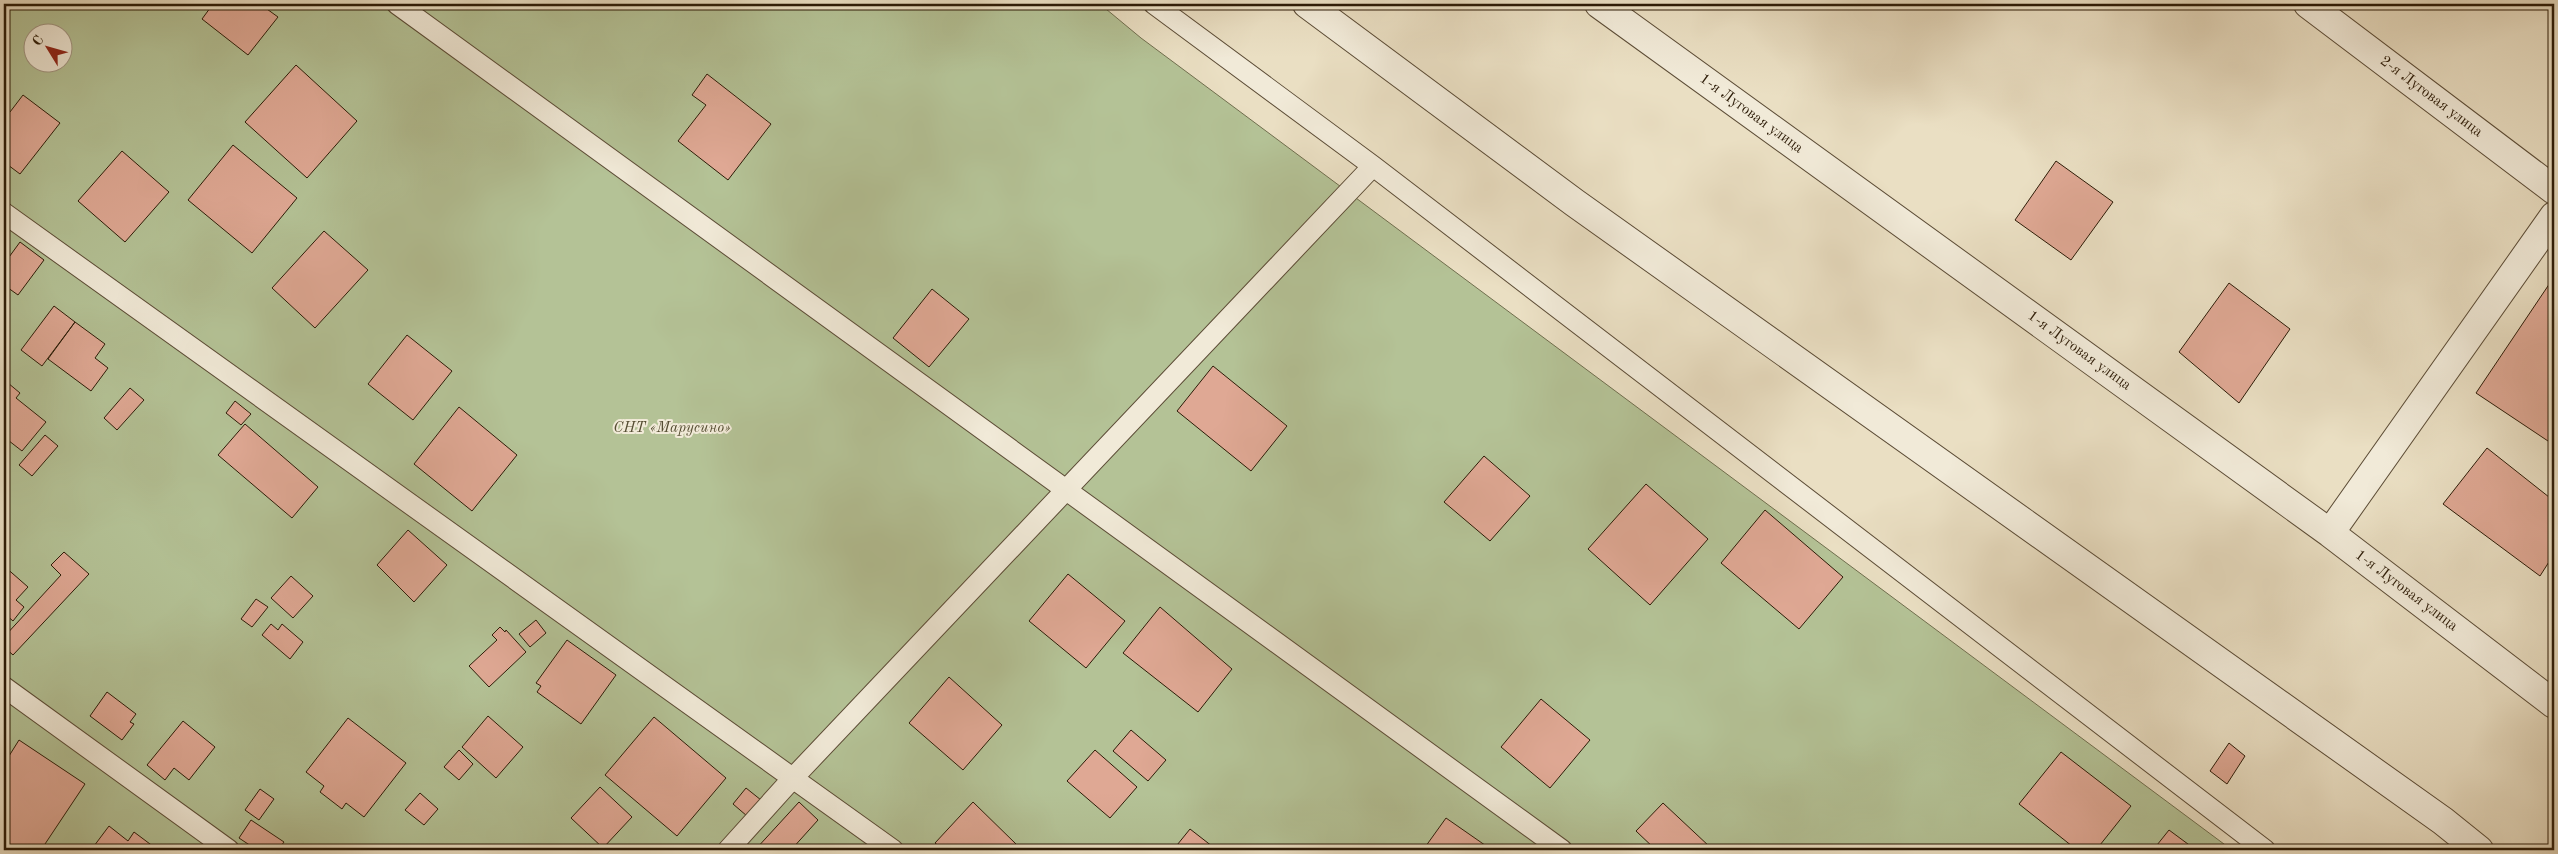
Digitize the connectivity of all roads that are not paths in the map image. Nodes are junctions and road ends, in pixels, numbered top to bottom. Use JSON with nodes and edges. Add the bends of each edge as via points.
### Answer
{"nodes":[{"id":1,"x":398,"y":4,"type":"edge"},
{"id":2,"x":1154,"y":4,"type":"edge"},
{"id":3,"x":1307,"y":4,"type":"edge"},
{"id":4,"x":1599,"y":4,"type":"edge"},
{"id":5,"x":2308,"y":4,"type":"edge"},
{"id":6,"x":1373,"y":166,"type":"junction"},
{"id":7,"x":2554,"y":190,"type":"edge"},
{"id":8,"x":4,"y":213,"type":"edge"},
{"id":9,"x":2554,"y":216,"type":"edge"},
{"id":10,"x":1067,"y":490,"type":"junction"},
{"id":11,"x":2330,"y":532,"type":"junction"},
{"id":12,"x":4,"y":687,"type":"edge"},
{"id":13,"x":2554,"y":704,"type":"edge"},
{"id":14,"x":792,"y":779,"type":"junction"},
{"id":15,"x":229,"y":850,"type":"edge"},
{"id":16,"x":728,"y":850,"type":"edge"},
{"id":17,"x":893,"y":850,"type":"edge"},
{"id":18,"x":1562,"y":850,"type":"edge"},
{"id":19,"x":2265,"y":850,"type":"edge"},
{"id":20,"x":2479,"y":850,"type":"edge"}],
"edges":[{"from":1,"to":10,"type":"lane"},
{"from":2,"to":6,"type":"lane"},
{"from":3,"to":20,"type":"street","via":[[1583,208],[2443,821]]},
{"from":4,"to":11,"type":"street","name":"1-я Луговая улица"},
{"from":5,"to":7,"type":"street","name":"2-я Луговая улица"},
{"from":6,"to":10,"type":"lane"},
{"from":6,"to":19,"type":"lane"},
{"from":8,"to":14,"type":"lane"},
{"from":9,"to":11,"type":"street"},
{"from":10,"to":14,"type":"lane"},
{"from":10,"to":18,"type":"lane"},
{"from":11,"to":13,"type":"street","name":"1-я Луговая улица"},
{"from":12,"to":15,"type":"lane"},
{"from":14,"to":16,"type":"lane"},
{"from":14,"to":17,"type":"lane"}]}
